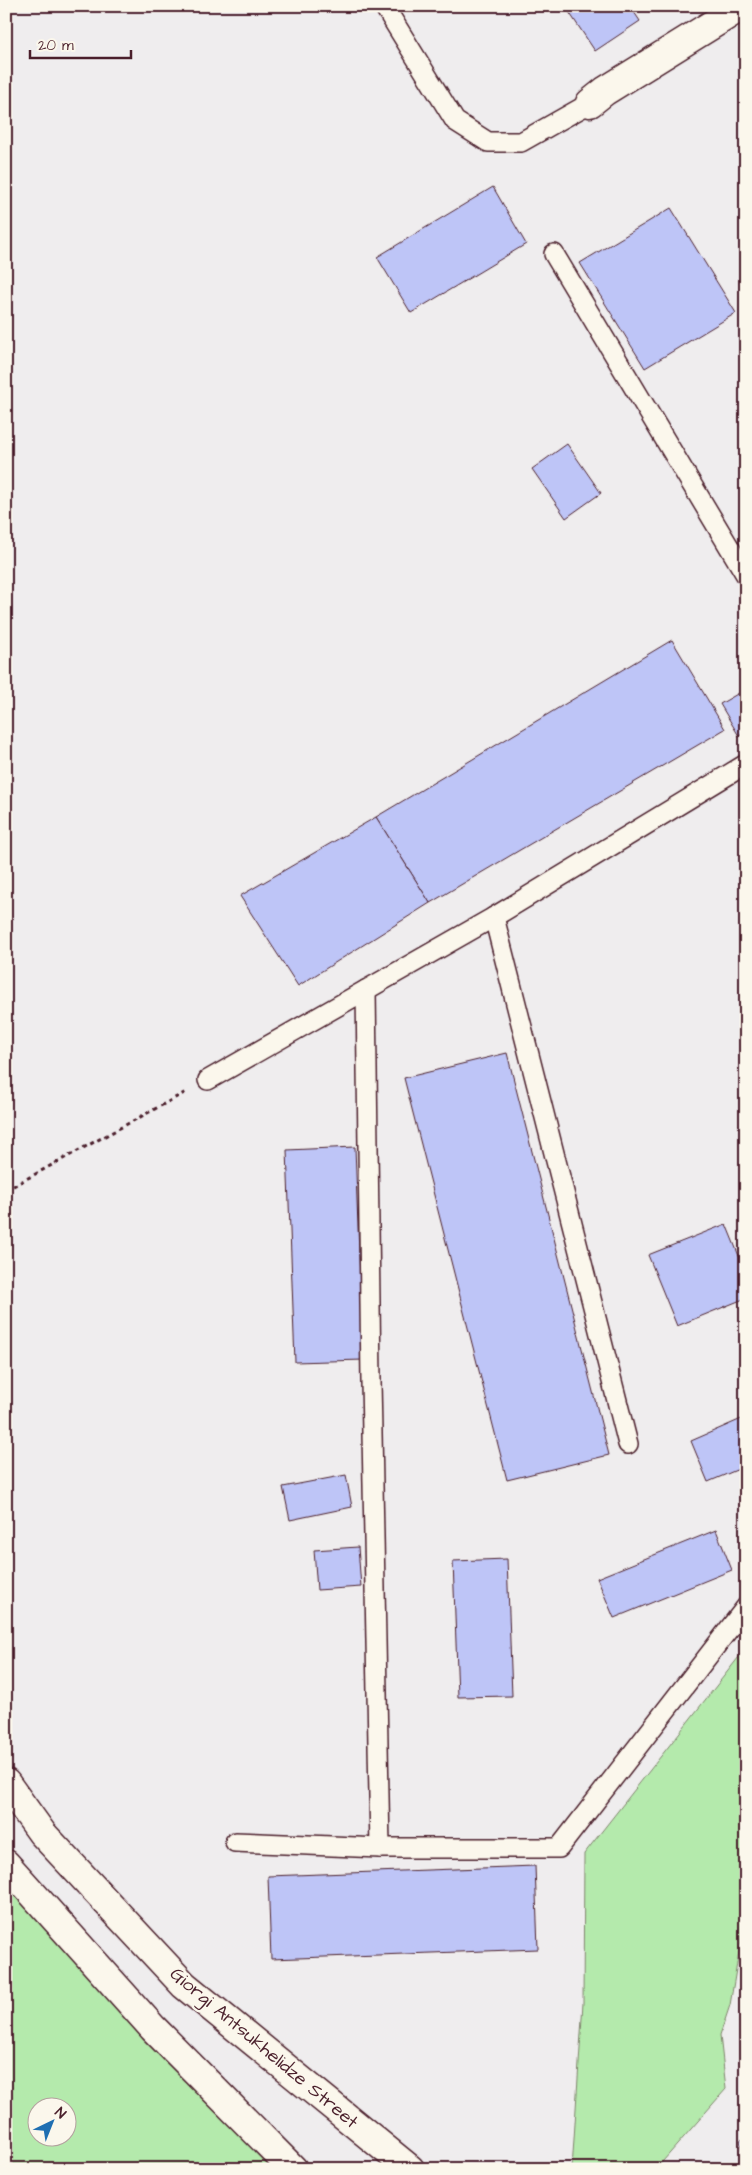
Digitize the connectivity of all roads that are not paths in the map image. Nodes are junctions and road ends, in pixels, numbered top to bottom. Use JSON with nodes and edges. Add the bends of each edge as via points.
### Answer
{"nodes":[{"id":1,"x":384,"y":6,"type":"edge"},
{"id":2,"x":742,"y":6,"type":"edge"},
{"id":3,"x":590,"y":103,"type":"joint"},
{"id":4,"x":554,"y":254,"type":"dead end"},
{"id":5,"x":746,"y":575,"type":"edge"},
{"id":6,"x":746,"y":764,"type":"edge"},
{"id":7,"x":494,"y":917,"type":"junction"},
{"id":8,"x":366,"y":990,"type":"junction"},
{"id":9,"x":208,"y":1080,"type":"road end"},
{"id":10,"x":628,"y":1444,"type":"dead end"},
{"id":11,"x":746,"y":1607,"type":"edge"},
{"id":12,"x":6,"y":1784,"type":"edge"},
{"id":13,"x":235,"y":1842,"type":"dead end"},
{"id":14,"x":380,"y":1848,"type":"junction"},
{"id":15,"x":6,"y":1864,"type":"edge"},
{"id":16,"x":293,"y":2169,"type":"edge"},
{"id":17,"x":410,"y":2169,"type":"edge"}],
"edges":[{"from":1,"to":3,"type":"lane","via":[[455,121],[488,142],[521,142]]},
{"from":2,"to":3,"type":"main road"},
{"from":4,"to":5,"type":"lane"},
{"from":6,"to":7,"type":"lane"},
{"from":7,"to":8,"type":"lane"},
{"from":7,"to":10,"type":"lane"},
{"from":8,"to":9,"type":"lane"},
{"from":8,"to":14,"type":"lane"},
{"from":11,"to":14,"type":"lane","via":[[559,1848]]},
{"from":12,"to":17,"type":"main road","name":"Giorgi Antsukhelidze Street","via":[[42,1833],[184,1986]]},
{"from":13,"to":14,"type":"lane"},
{"from":15,"to":16,"type":"main road","via":[[153,2028]]}]}
